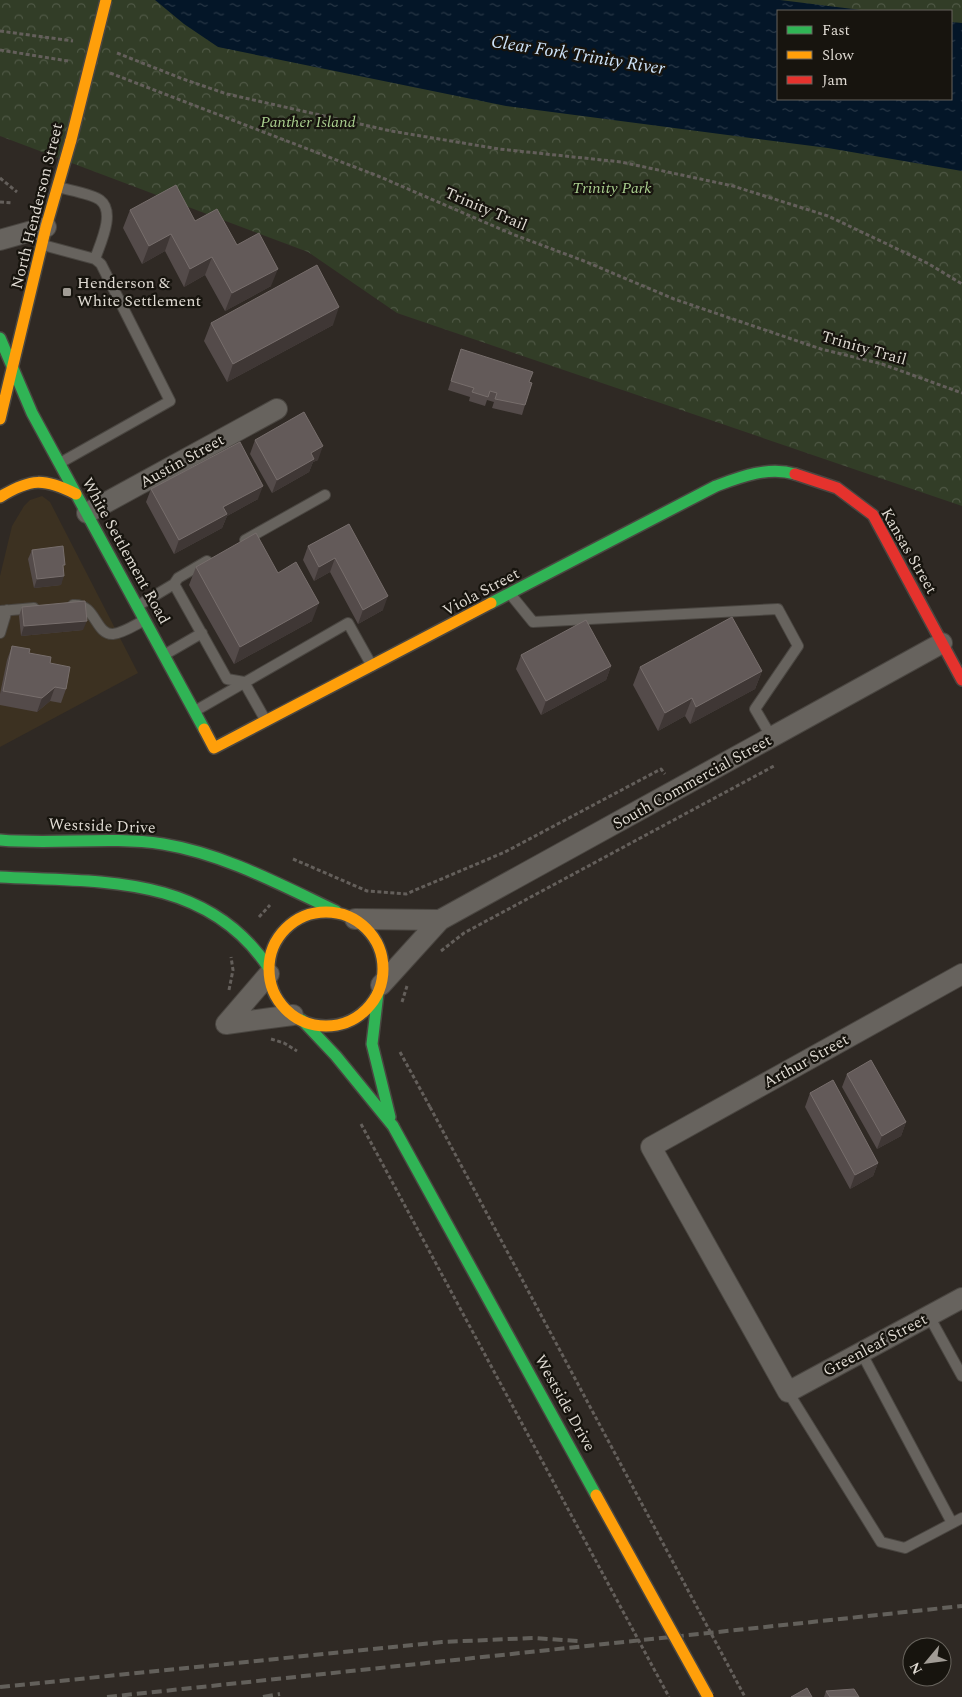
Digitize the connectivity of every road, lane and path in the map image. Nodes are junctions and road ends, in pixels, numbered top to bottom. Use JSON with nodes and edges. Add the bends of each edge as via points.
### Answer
{"nodes":[{"id":1,"x":106,"y":0,"type":"edge"},
{"id":2,"x":0,"y":31,"type":"edge"},
{"id":3,"x":75,"y":41,"type":"dead end"},
{"id":4,"x":0,"y":50,"type":"edge"},
{"id":5,"x":111,"y":51,"type":"dead end"},
{"id":6,"x":78,"y":62,"type":"dead end"},
{"id":7,"x":106,"y":71,"type":"dead end"},
{"id":8,"x":0,"y":178,"type":"edge"},
{"id":9,"x":57,"y":186,"type":"junction"},
{"id":10,"x":17,"y":192,"type":"dead end"},
{"id":11,"x":0,"y":202,"type":"edge"},
{"id":12,"x":12,"y":203,"type":"dead end"},
{"id":13,"x":44,"y":236,"type":"junction"},
{"id":14,"x":0,"y":240,"type":"edge"},
{"id":15,"x":95,"y":259,"type":"junction"},
{"id":16,"x":962,"y":284,"type":"edge"},
{"id":17,"x":0,"y":338,"type":"edge"},
{"id":18,"x":14,"y":368,"type":"junction"},
{"id":19,"x":962,"y":393,"type":"edge"},
{"id":20,"x":277,"y":409,"type":"dead end"},
{"id":21,"x":0,"y":419,"type":"edge"},
{"id":22,"x":60,"y":464,"type":"junction"},
{"id":23,"x":765,"y":473,"type":"joint"},
{"id":24,"x":76,"y":494,"type":"junction"},
{"id":25,"x":325,"y":495,"type":"dead end"},
{"id":26,"x":0,"y":497,"type":"edge"},
{"id":27,"x":87,"y":513,"type":"junction"},
{"id":28,"x":238,"y":544,"type":"edge"},
{"id":29,"x":221,"y":553,"type":"edge"},
{"id":30,"x":174,"y":584,"type":"junction"},
{"id":31,"x":510,"y":595,"type":"junction"},
{"id":32,"x":61,"y":606,"type":"edge"},
{"id":33,"x":137,"y":606,"type":"junction"},
{"id":34,"x":43,"y":608,"type":"edge"},
{"id":35,"x":3,"y":611,"type":"edge"},
{"id":36,"x":145,"y":620,"type":"junction"},
{"id":37,"x":0,"y":633,"type":"edge"},
{"id":38,"x":202,"y":633,"type":"junction"},
{"id":39,"x":942,"y":642,"type":"junction"},
{"id":40,"x":164,"y":655,"type":"junction"},
{"id":41,"x":373,"y":666,"type":"junction"},
{"id":42,"x":962,"y":680,"type":"edge"},
{"id":43,"x":244,"y":682,"type":"junction"},
{"id":44,"x":194,"y":711,"type":"junction"},
{"id":45,"x":266,"y":721,"type":"junction"},
{"id":46,"x":772,"y":738,"type":"junction"},
{"id":47,"x":214,"y":748,"type":"joint"},
{"id":48,"x":774,"y":766,"type":"dead end"},
{"id":49,"x":678,"y":790,"type":"junction"},
{"id":50,"x":0,"y":840,"type":"edge"},
{"id":51,"x":293,"y":859,"type":"dead end"},
{"id":52,"x":0,"y":877,"type":"edge"},
{"id":53,"x":274,"y":899,"type":"dead end"},
{"id":54,"x":347,"y":916,"type":"junction"},
{"id":55,"x":256,"y":919,"type":"dead end"},
{"id":56,"x":440,"y":920,"type":"junction"},
{"id":57,"x":230,"y":950,"type":"dead end"},
{"id":58,"x":438,"y":953,"type":"dead end"},
{"id":59,"x":268,"y":971,"type":"junction"},
{"id":60,"x":962,"y":974,"type":"edge"},
{"id":61,"x":414,"y":979,"type":"dead end"},
{"id":62,"x":379,"y":989,"type":"junction"},
{"id":63,"x":227,"y":995,"type":"dead end"},
{"id":64,"x":402,"y":1004,"type":"dead end"},
{"id":65,"x":297,"y":1018,"type":"junction"},
{"id":66,"x":267,"y":1038,"type":"dead end"},
{"id":67,"x":399,"y":1047,"type":"dead end"},
{"id":68,"x":298,"y":1052,"type":"dead end"},
{"id":69,"x":356,"y":1116,"type":"dead end"},
{"id":70,"x":392,"y":1126,"type":"junction"},
{"id":71,"x":962,"y":1298,"type":"edge"},
{"id":72,"x":929,"y":1316,"type":"junction"},
{"id":73,"x":861,"y":1352,"type":"junction"},
{"id":74,"x":962,"y":1376,"type":"edge"},
{"id":75,"x":788,"y":1392,"type":"junction"},
{"id":76,"x":962,"y":1518,"type":"edge"},
{"id":77,"x":952,"y":1523,"type":"junction"},
{"id":78,"x":669,"y":1697,"type":"edge"},
{"id":79,"x":708,"y":1697,"type":"edge"},
{"id":80,"x":745,"y":1697,"type":"edge"}],
"edges":[{"from":1,"to":9,"type":"main road","name":"North Henderson Street","bridge":true},
{"from":2,"to":3,"type":"path"},
{"from":4,"to":6,"type":"path"},
{"from":5,"to":16,"type":"path","via":[[227,94],[391,131],[499,149],[621,162],[733,186],[828,216],[929,264]]},
{"from":7,"to":19,"type":"path","name":"Trinity Trail","via":[[378,176],[674,299],[821,349],[882,364]]},
{"from":8,"to":10,"type":"path"},
{"from":9,"to":13,"type":"main road","name":"North Henderson Street"},
{"from":9,"to":15,"type":"lane","via":[[100,200],[106,209],[107,217]]},
{"from":11,"to":12,"type":"path"},
{"from":13,"to":14,"type":"street"},
{"from":13,"to":15,"type":"lane"},
{"from":13,"to":18,"type":"main road","name":"North Henderson Street"},
{"from":15,"to":22,"type":"lane","via":[[101,264],[170,401]]},
{"from":17,"to":18,"type":"main road","name":"White Settlement Road"},
{"from":18,"to":21,"type":"main road","name":"North Henderson Street"},
{"from":18,"to":22,"type":"main road","name":"White Settlement Road","via":[[32,413]]},
{"from":20,"to":27,"type":"street","name":"Austin Street"},
{"from":22,"to":24,"type":"main road","name":"White Settlement Road"},
{"from":23,"to":31,"type":"main road","name":"Viola Street","via":[[751,473],[716,486]]},
{"from":23,"to":39,"type":"main road","name":"Kansas Street","via":[[788,472],[837,488],[873,516]]},
{"from":24,"to":26,"type":"main road","via":[[55,482],[43,480],[23,483]]},
{"from":24,"to":27,"type":"main road","name":"White Settlement Road"},
{"from":25,"to":28,"type":"lane"},
{"from":27,"to":33,"type":"main road","name":"White Settlement Road"},
{"from":29,"to":30,"type":"lane","via":[[178,578]]},
{"from":30,"to":33,"type":"lane"},
{"from":30,"to":38,"type":"lane"},
{"from":31,"to":41,"type":"main road","name":"Viola Street"},
{"from":31,"to":46,"type":"lane","via":[[532,622],[778,609],[798,646],[755,709]]},
{"from":32,"to":36,"type":"lane","via":[[80,604],[89,610],[105,632],[113,634]]},
{"from":33,"to":36,"type":"main road","name":"White Settlement Road"},
{"from":34,"to":35,"type":"lane"},
{"from":35,"to":37,"type":"lane"},
{"from":36,"to":40,"type":"main road","name":"White Settlement Road"},
{"from":38,"to":40,"type":"lane"},
{"from":38,"to":43,"type":"lane","via":[[227,679]]},
{"from":39,"to":42,"type":"main road","name":"Kansas Street"},
{"from":39,"to":46,"type":"street","name":"South Commercial Street"},
{"from":40,"to":44,"type":"main road","name":"White Settlement Road"},
{"from":41,"to":43,"type":"lane","via":[[348,623]]},
{"from":41,"to":45,"type":"main road","name":"Viola Street"},
{"from":43,"to":44,"type":"lane"},
{"from":43,"to":45,"type":"lane"},
{"from":44,"to":47,"type":"main road","name":"White Settlement Road"},
{"from":45,"to":47,"type":"main road","name":"Viola Street"},
{"from":46,"to":49,"type":"street","name":"South Commercial Street"},
{"from":48,"to":58,"type":"path","via":[[495,916]]},
{"from":49,"to":51,"type":"path","via":[[660,769],[506,852],[406,894],[367,891]]},
{"from":49,"to":56,"type":"street","name":"South Commercial Street"},
{"from":50,"to":54,"type":"main road","name":"Westside Drive","via":[[103,839],[163,844],[217,856]]},
{"from":52,"to":59,"type":"main road","via":[[157,889],[212,912],[240,932]]},
{"from":53,"to":55,"type":"path"},
{"from":54,"to":56,"type":"street","name":"South Commercial Street"},
{"from":54,"to":59,"type":"main road","via":[[325,911],[307,914],[291,922],[278,936],[270,952]]},
{"from":54,"to":62,"type":"main road","via":[[370,932],[379,947],[383,963]]},
{"from":56,"to":62,"type":"street","name":"South Commercial Street"},
{"from":57,"to":63,"type":"path","via":[[233,970]]},
{"from":59,"to":65,"type":"main road","via":[[272,989],[281,1005]]},
{"from":59,"to":65,"type":"street","via":[[226,1024]]},
{"from":60,"to":75,"type":"street","name":"Arthur Street","via":[[651,1147]]},
{"from":61,"to":64,"type":"path"},
{"from":62,"to":65,"type":"main road","via":[[370,1005],[343,1024],[310,1024]]},
{"from":62,"to":70,"type":"main road","name":"Westside Drive","via":[[372,1044]]},
{"from":65,"to":70,"type":"main road","name":"Westside Drive","via":[[336,1056]]},
{"from":66,"to":68,"type":"path"},
{"from":67,"to":80,"type":"path","bridge":true},
{"from":69,"to":78,"type":"path","bridge":true},
{"from":70,"to":79,"type":"main road","name":"Westside Drive","bridge":true},
{"from":71,"to":72,"type":"street","name":"Greenleaf Street"},
{"from":72,"to":73,"type":"street","name":"Greenleaf Street"},
{"from":72,"to":74,"type":"lane"},
{"from":73,"to":75,"type":"street","name":"Greenleaf Street"},
{"from":73,"to":77,"type":"lane"},
{"from":75,"to":77,"type":"lane","via":[[882,1542],[905,1548]]},
{"from":76,"to":77,"type":"lane"}]}
